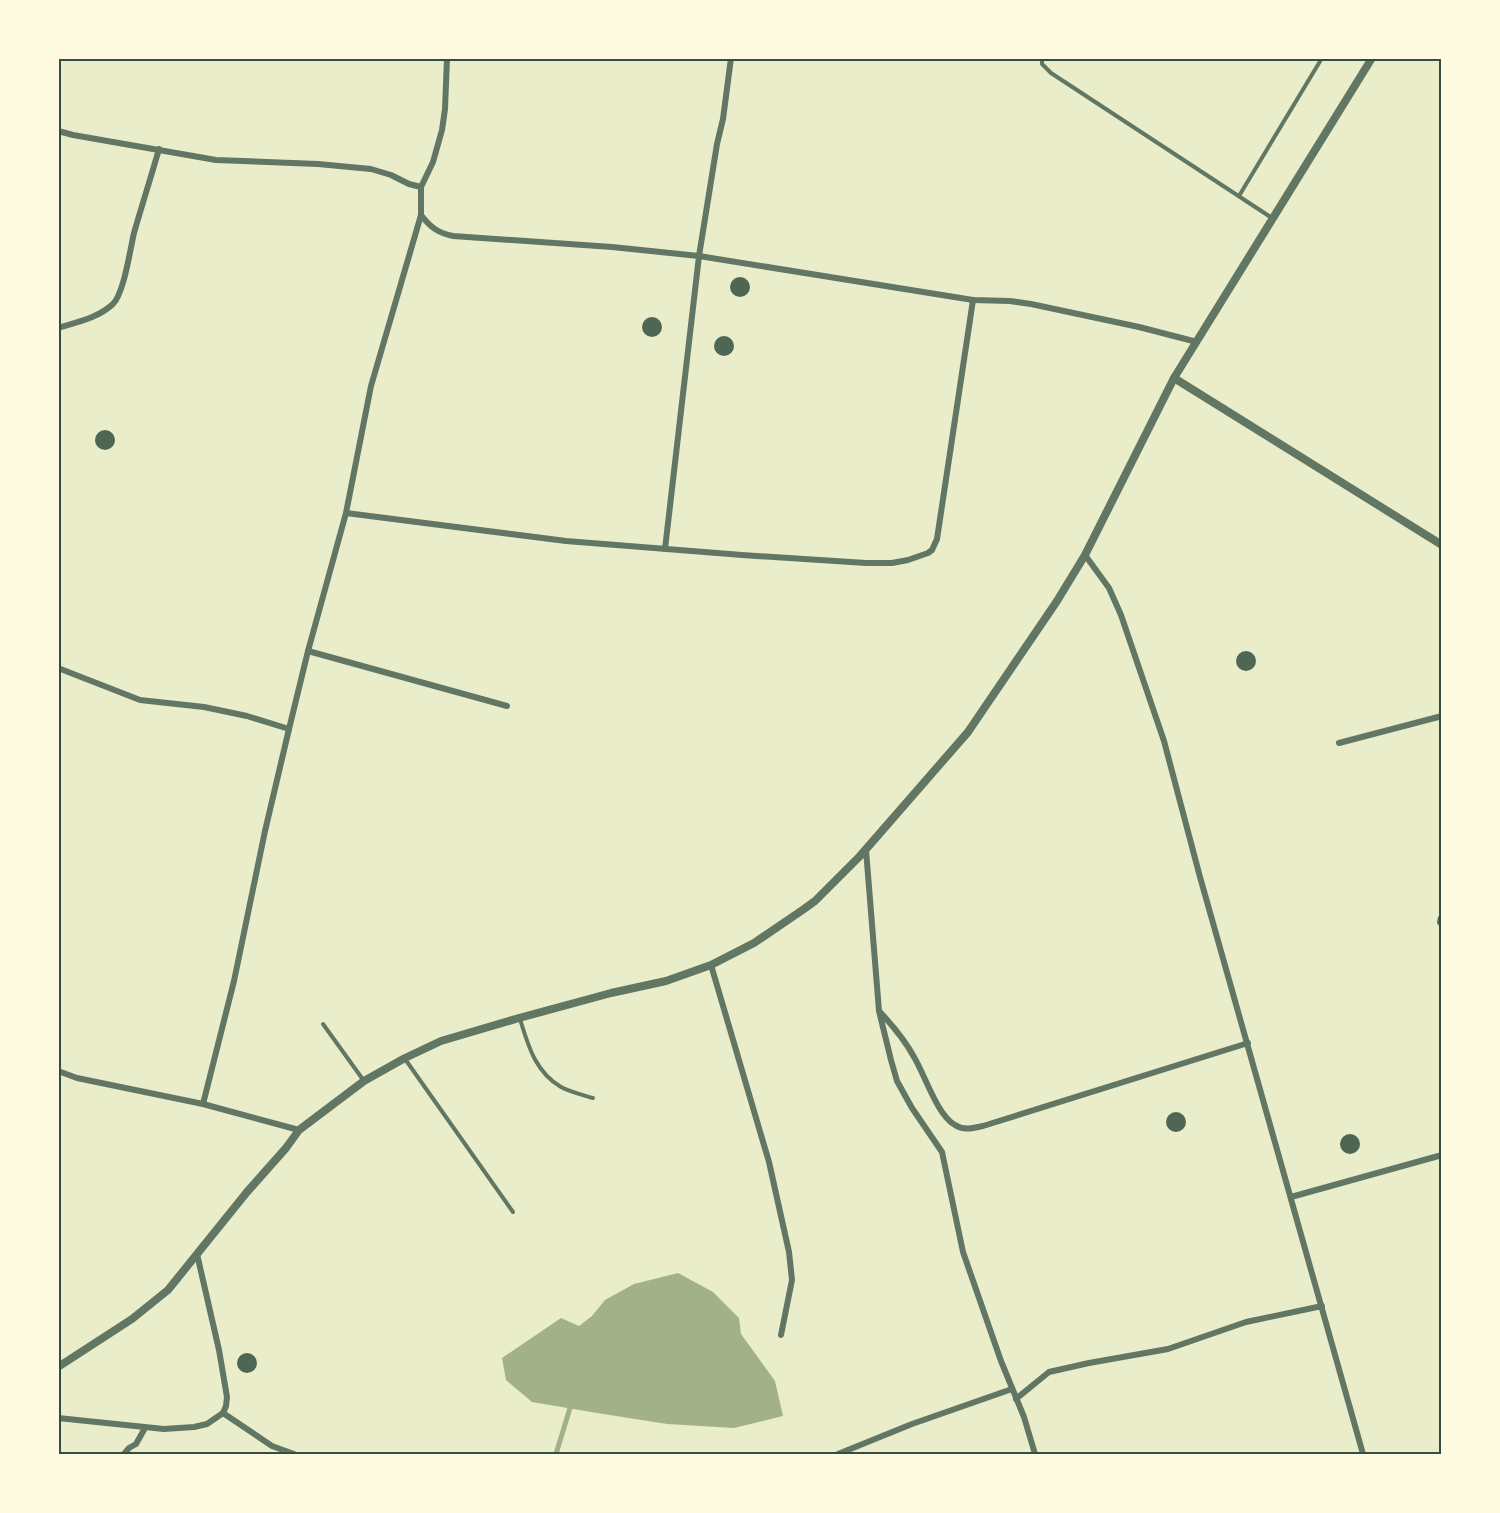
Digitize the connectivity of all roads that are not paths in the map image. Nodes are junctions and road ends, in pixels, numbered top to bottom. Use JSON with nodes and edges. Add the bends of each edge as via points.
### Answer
{"nodes":[{"id":1,"x":447,"y":58,"type":"edge"},
{"id":2,"x":731,"y":58,"type":"edge"},
{"id":3,"x":1042,"y":58,"type":"edge"},
{"id":4,"x":1322,"y":58,"type":"edge"},
{"id":5,"x":1372,"y":58,"type":"edge"},
{"id":6,"x":58,"y":131,"type":"edge"},
{"id":7,"x":159,"y":149,"type":"junction"},
{"id":8,"x":421,"y":187,"type":"junction"},
{"id":9,"x":1239,"y":196,"type":"junction"},
{"id":10,"x":420,"y":215,"type":"junction"},
{"id":11,"x":1272,"y":218,"type":"junction"},
{"id":12,"x":699,"y":256,"type":"junction"},
{"id":13,"x":973,"y":300,"type":"junction"},
{"id":14,"x":58,"y":328,"type":"edge"},
{"id":15,"x":1197,"y":342,"type":"junction"},
{"id":16,"x":1174,"y":378,"type":"junction"},
{"id":17,"x":346,"y":513,"type":"junction"},
{"id":18,"x":1442,"y":545,"type":"edge"},
{"id":19,"x":665,"y":549,"type":"junction"},
{"id":20,"x":1085,"y":555,"type":"junction"},
{"id":21,"x":308,"y":651,"type":"junction"},
{"id":22,"x":58,"y":668,"type":"edge"},
{"id":23,"x":507,"y":706,"type":"dead end"},
{"id":24,"x":1442,"y":716,"type":"edge"},
{"id":25,"x":289,"y":729,"type":"junction"},
{"id":26,"x":1339,"y":743,"type":"dead end"},
{"id":27,"x":866,"y":850,"type":"junction"},
{"id":28,"x":711,"y":965,"type":"junction"},
{"id":29,"x":879,"y":1011,"type":"junction"},
{"id":30,"x":519,"y":1018,"type":"junction"},
{"id":31,"x":323,"y":1024,"type":"dead end"},
{"id":32,"x":1248,"y":1042,"type":"junction"},
{"id":33,"x":405,"y":1058,"type":"junction"},
{"id":34,"x":58,"y":1071,"type":"edge"},
{"id":35,"x":364,"y":1081,"type":"junction"},
{"id":36,"x":593,"y":1098,"type":"dead end"},
{"id":37,"x":203,"y":1104,"type":"junction"},
{"id":38,"x":299,"y":1130,"type":"junction"},
{"id":39,"x":1442,"y":1155,"type":"edge"},
{"id":40,"x":1291,"y":1197,"type":"junction"},
{"id":41,"x":513,"y":1212,"type":"dead end"},
{"id":42,"x":197,"y":1254,"type":"junction"},
{"id":43,"x":1322,"y":1306,"type":"junction"},
{"id":44,"x":781,"y":1335,"type":"dead end"},
{"id":45,"x":58,"y":1367,"type":"edge"},
{"id":46,"x":1012,"y":1389,"type":"junction"},
{"id":47,"x":1016,"y":1399,"type":"junction"},
{"id":48,"x":223,"y":1413,"type":"junction"},
{"id":49,"x":58,"y":1418,"type":"edge"},
{"id":50,"x":145,"y":1428,"type":"junction"},
{"id":51,"x":124,"y":1455,"type":"edge"},
{"id":52,"x":294,"y":1455,"type":"edge"},
{"id":53,"x":838,"y":1455,"type":"edge"},
{"id":54,"x":1035,"y":1455,"type":"edge"},
{"id":55,"x":1364,"y":1455,"type":"edge"}],
"edges":[{"from":1,"to":8,"type":"street","via":[[442,130]]},
{"from":2,"to":12,"type":"street"},
{"from":3,"to":9,"type":"lane","via":[[1051,74]]},
{"from":4,"to":9,"type":"lane"},
{"from":5,"to":11,"type":"street"},
{"from":6,"to":7,"type":"street"},
{"from":7,"to":8,"type":"street","via":[[216,160],[351,166]]},
{"from":7,"to":14,"type":"street","via":[[116,300],[94,317]]},
{"from":8,"to":10,"type":"street"},
{"from":9,"to":11,"type":"lane"},
{"from":10,"to":12,"type":"street","via":[[435,230],[453,236]]},
{"from":10,"to":17,"type":"street","via":[[371,386]]},
{"from":11,"to":15,"type":"street"},
{"from":12,"to":13,"type":"street"},
{"from":12,"to":19,"type":"street"},
{"from":13,"to":15,"type":"street","via":[[1031,304]]},
{"from":13,"to":19,"type":"street","via":[[937,539],[932,550],[908,560],[866,563]]},
{"from":15,"to":16,"type":"street"},
{"from":16,"to":18,"type":"street"},
{"from":16,"to":20,"type":"street"},
{"from":17,"to":19,"type":"street","via":[[566,541]]},
{"from":17,"to":21,"type":"street"},
{"from":20,"to":27,"type":"street","via":[[968,732]]},
{"from":20,"to":32,"type":"street","via":[[1109,588],[1121,615],[1164,741]]},
{"from":21,"to":23,"type":"street"},
{"from":21,"to":25,"type":"street"},
{"from":22,"to":25,"type":"street","via":[[140,700],[204,707]]},
{"from":24,"to":26,"type":"street"},
{"from":25,"to":37,"type":"street"},
{"from":27,"to":28,"type":"street","via":[[804,909],[754,943]]},
{"from":27,"to":29,"type":"street"},
{"from":28,"to":30,"type":"street","via":[[666,981]]},
{"from":28,"to":44,"type":"street","via":[[769,1162],[789,1252],[792,1280]]},
{"from":29,"to":32,"type":"street","via":[[914,1056],[944,1115],[953,1124],[971,1129]]},
{"from":29,"to":46,"type":"street","via":[[897,1081],[942,1152],[963,1252]]},
{"from":30,"to":33,"type":"street","via":[[441,1041]]},
{"from":30,"to":36,"type":"lane","via":[[542,1072],[561,1087]]},
{"from":31,"to":35,"type":"lane"},
{"from":32,"to":40,"type":"street"},
{"from":33,"to":35,"type":"street"},
{"from":33,"to":41,"type":"lane"},
{"from":34,"to":37,"type":"street"},
{"from":35,"to":38,"type":"street"},
{"from":37,"to":38,"type":"street"},
{"from":38,"to":42,"type":"street"},
{"from":39,"to":40,"type":"street"},
{"from":40,"to":43,"type":"street"},
{"from":42,"to":45,"type":"street","via":[[168,1290],[132,1319]]},
{"from":42,"to":48,"type":"street","via":[[227,1397]]},
{"from":43,"to":47,"type":"street","via":[[1246,1322],[1168,1349],[1049,1372]]},
{"from":43,"to":55,"type":"street"},
{"from":46,"to":47,"type":"street"},
{"from":46,"to":53,"type":"street"},
{"from":47,"to":54,"type":"street"},
{"from":48,"to":50,"type":"street","via":[[194,1427]]},
{"from":48,"to":52,"type":"street","via":[[267,1443]]},
{"from":49,"to":50,"type":"street"},
{"from":50,"to":51,"type":"street"}]}
